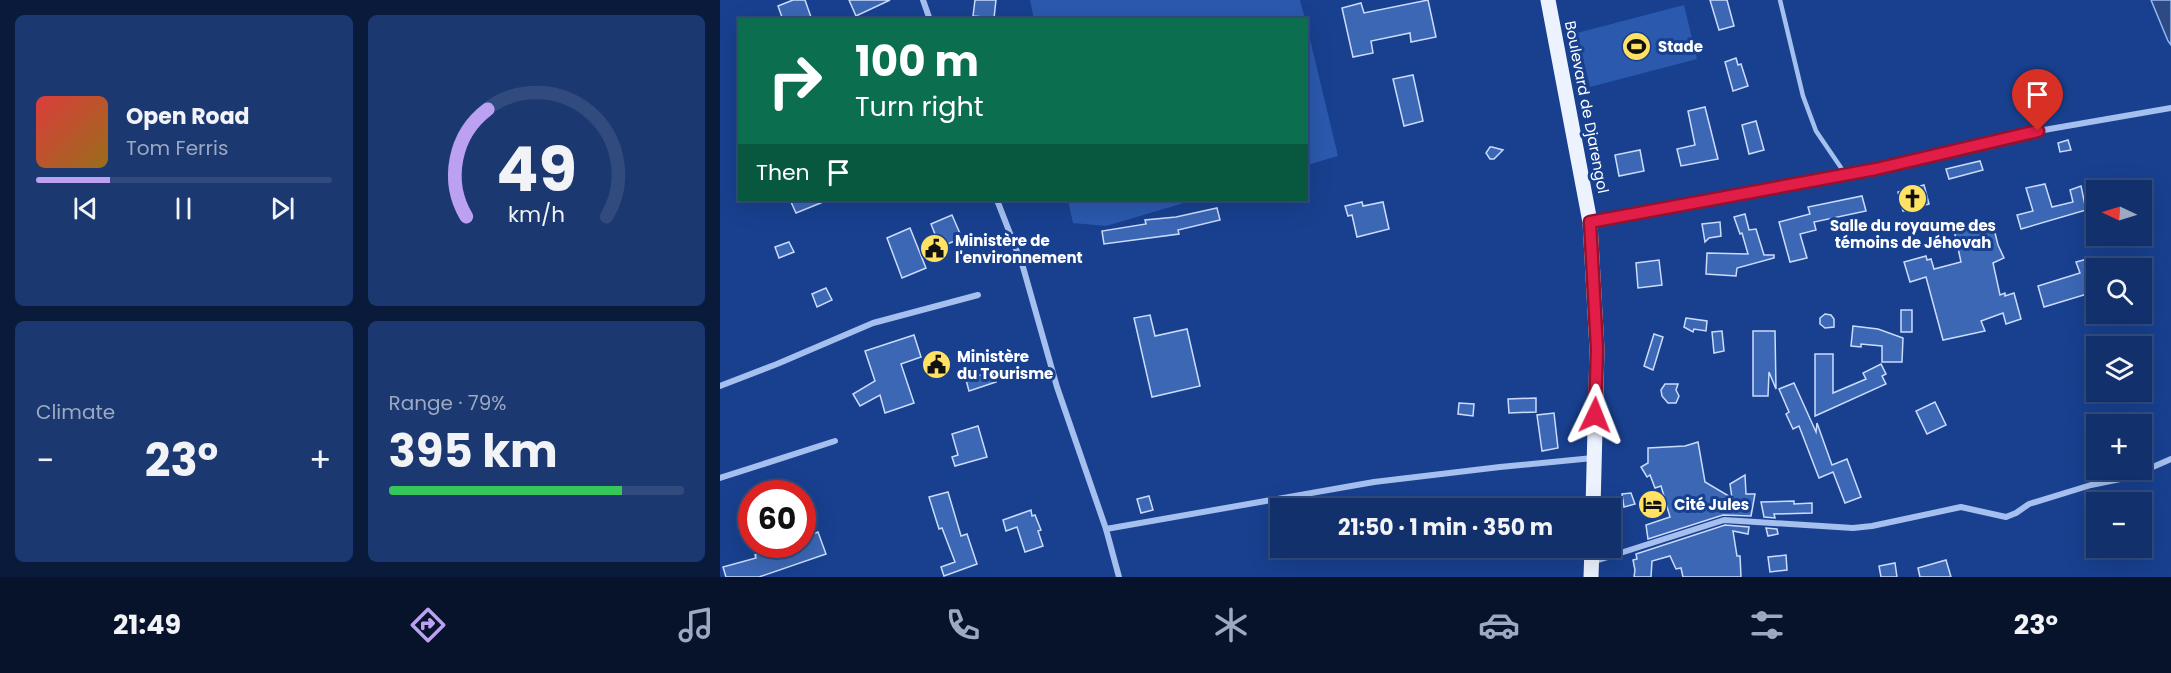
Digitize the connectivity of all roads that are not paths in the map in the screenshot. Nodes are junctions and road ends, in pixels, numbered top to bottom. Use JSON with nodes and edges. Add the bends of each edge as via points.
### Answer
{"nodes":[{"id":1,"x":923,"y":0,"type":"edge"},
{"id":2,"x":1548,"y":0,"type":"edge"},
{"id":3,"x":1780,"y":0,"type":"edge"},
{"id":4,"x":929,"y":18,"type":"edge"},
{"id":5,"x":2171,"y":108,"type":"edge"},
{"id":6,"x":1846,"y":175,"type":"junction"},
{"id":7,"x":998,"y":201,"type":"edge"},
{"id":8,"x":1590,"y":222,"type":"junction"},
{"id":9,"x":978,"y":295,"type":"dead end"},
{"id":10,"x":720,"y":386,"type":"edge"},
{"id":11,"x":836,"y":441,"type":"dead end"},
{"id":12,"x":1594,"y":458,"type":"junction"},
{"id":13,"x":2171,"y":459,"type":"edge"},
{"id":14,"x":720,"y":478,"type":"edge"},
{"id":15,"x":1593,"y":498,"type":"edge"},
{"id":16,"x":1106,"y":529,"type":"junction"},
{"id":17,"x":1592,"y":562,"type":"edge"},
{"id":18,"x":1119,"y":577,"type":"edge"}],
"edges":[{"from":1,"to":4,"type":"street"},
{"from":2,"to":8,"type":"main road","name":"Boulevard de Djarengol"},
{"from":3,"to":6,"type":"lane","via":[[1803,96],[1816,131]]},
{"from":5,"to":6,"type":"street","via":[[2038,131]]},
{"from":6,"to":8,"type":"street"},
{"from":7,"to":16,"type":"street"},
{"from":8,"to":12,"type":"main road","name":"Boulevard de Djarengol","via":[[1597,349]]},
{"from":9,"to":10,"type":"street","via":[[873,323]]},
{"from":11,"to":14,"type":"street"},
{"from":12,"to":15,"type":"main road","name":"Boulevard de Djarengol"},
{"from":12,"to":16,"type":"street","via":[[1374,483]]},
{"from":13,"to":17,"type":"street","via":[[2130,477],[2029,504],[2006,517],[1960,507],[1853,528],[1728,519]]},
{"from":16,"to":18,"type":"street"}]}
